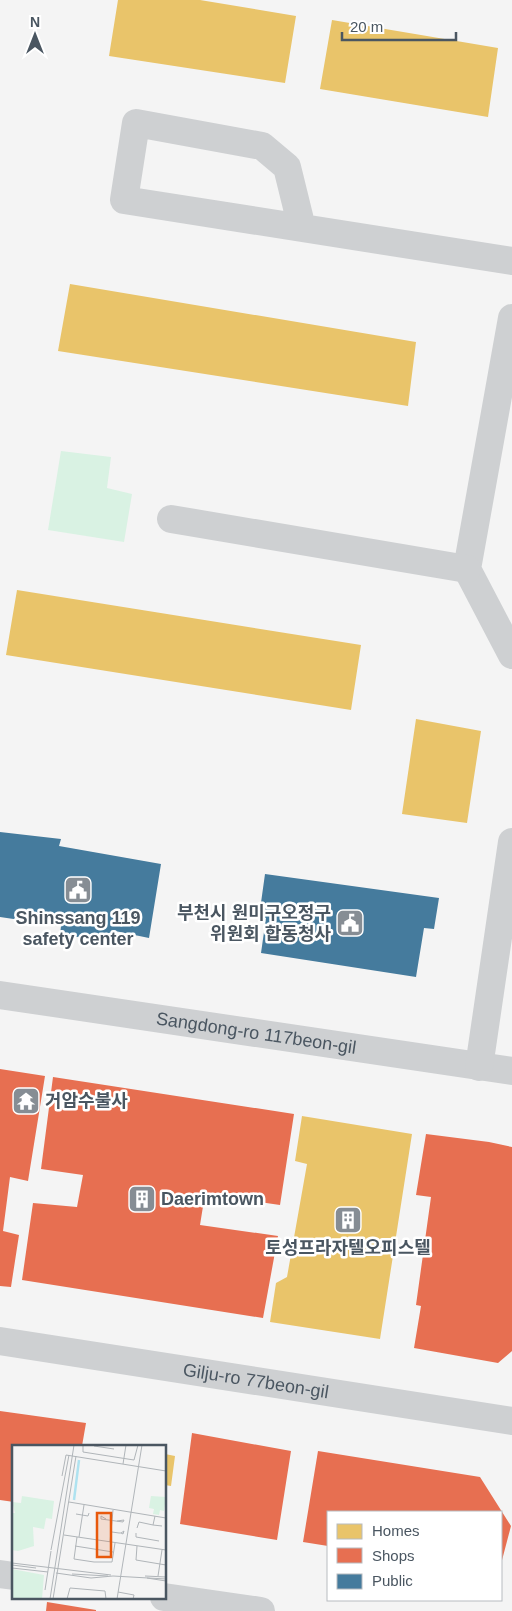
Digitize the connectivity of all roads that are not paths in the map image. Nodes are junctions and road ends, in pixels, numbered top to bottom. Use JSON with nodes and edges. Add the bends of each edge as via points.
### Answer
{"nodes":[{"id":1,"x":302,"y":228,"type":"junction"},
{"id":2,"x":512,"y":261,"type":"edge"},
{"id":3,"x":512,"y":318,"type":"edge"},
{"id":4,"x":171,"y":519,"type":"dead end"},
{"id":5,"x":467,"y":569,"type":"junction"},
{"id":6,"x":512,"y":655,"type":"edge"},
{"id":7,"x":512,"y":842,"type":"edge"},
{"id":8,"x":0,"y":995,"type":"edge"},
{"id":9,"x":479,"y":1067,"type":"junction"},
{"id":10,"x":512,"y":1072,"type":"edge"},
{"id":11,"x":0,"y":1341,"type":"edge"},
{"id":12,"x":512,"y":1421,"type":"edge"},
{"id":13,"x":166,"y":1597,"type":"edge"},
{"id":14,"x":261,"y":1611,"type":"edge"}],
"edges":[{"from":1,"to":1,"type":"street","via":[[124,200],[136,123],[262,146],[287,167]]},
{"from":1,"to":2,"type":"street"},
{"from":3,"to":5,"type":"street"},
{"from":4,"to":5,"type":"street"},
{"from":5,"to":6,"type":"street"},
{"from":7,"to":9,"type":"street"},
{"from":8,"to":9,"type":"street","name":"Sangdong-ro 117beon-gil"},
{"from":9,"to":10,"type":"street","name":"Sangdong-ro 117beon-gil"},
{"from":11,"to":12,"type":"street","name":"Gilju-ro 77beon-gil"},
{"from":13,"to":14,"type":"street"}]}
